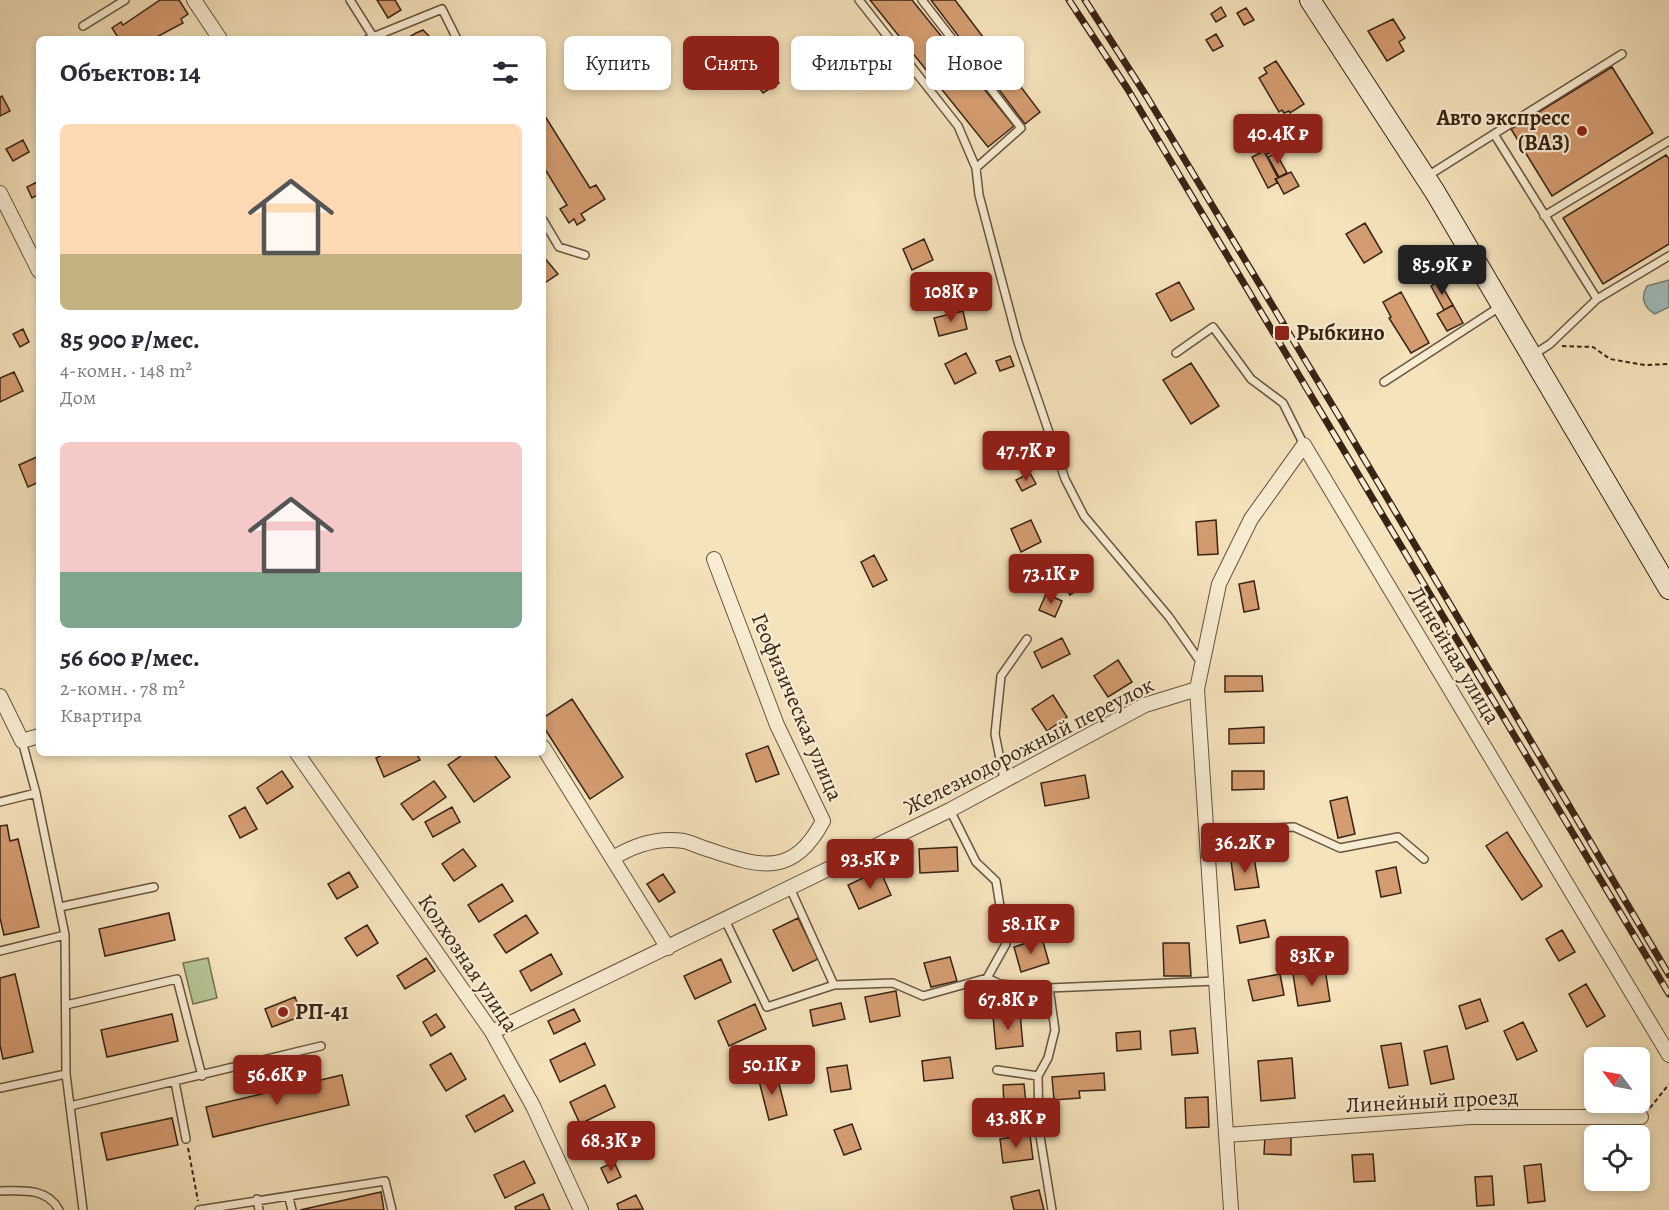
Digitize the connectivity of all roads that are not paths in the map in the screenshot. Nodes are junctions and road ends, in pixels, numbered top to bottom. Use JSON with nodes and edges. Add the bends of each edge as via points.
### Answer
{"nodes":[{"id":1,"x":125,"y":0,"type":"edge"},
{"id":2,"x":194,"y":0,"type":"edge"},
{"id":3,"x":350,"y":0,"type":"edge"},
{"id":4,"x":859,"y":0,"type":"edge"},
{"id":5,"x":922,"y":0,"type":"edge"},
{"id":6,"x":1310,"y":0,"type":"edge"},
{"id":7,"x":83,"y":26,"type":"dead end"},
{"id":8,"x":218,"y":36,"type":"edge"},
{"id":9,"x":371,"y":36,"type":"edge"},
{"id":10,"x":377,"y":36,"type":"edge"},
{"id":11,"x":456,"y":36,"type":"edge"},
{"id":12,"x":1622,"y":54,"type":"dead end"},
{"id":13,"x":1494,"y":134,"type":"junction"},
{"id":14,"x":1669,"y":141,"type":"edge"},
{"id":15,"x":976,"y":168,"type":"junction"},
{"id":16,"x":1426,"y":177,"type":"junction"},
{"id":17,"x":0,"y":193,"type":"edge"},
{"id":18,"x":1544,"y":216,"type":"junction"},
{"id":19,"x":546,"y":225,"type":"edge"},
{"id":20,"x":585,"y":255,"type":"dead end"},
{"id":21,"x":1669,"y":256,"type":"edge"},
{"id":22,"x":36,"y":265,"type":"edge"},
{"id":23,"x":1597,"y":300,"type":"junction"},
{"id":24,"x":1503,"y":304,"type":"junction"},
{"id":25,"x":1176,"y":353,"type":"dead end"},
{"id":26,"x":1533,"y":355,"type":"junction"},
{"id":27,"x":1384,"y":382,"type":"dead end"},
{"id":28,"x":1304,"y":445,"type":"junction"},
{"id":29,"x":714,"y":559,"type":"dead end"},
{"id":30,"x":1669,"y":590,"type":"edge"},
{"id":31,"x":1027,"y":639,"type":"dead end"},
{"id":32,"x":1202,"y":664,"type":"junction"},
{"id":33,"x":1197,"y":689,"type":"junction"},
{"id":34,"x":0,"y":696,"type":"edge"},
{"id":35,"x":36,"y":736,"type":"edge"},
{"id":36,"x":22,"y":741,"type":"junction"},
{"id":37,"x":546,"y":752,"type":"edge"},
{"id":38,"x":299,"y":756,"type":"edge"},
{"id":39,"x":1004,"y":779,"type":"junction"},
{"id":40,"x":36,"y":793,"type":"junction"},
{"id":41,"x":0,"y":802,"type":"edge"},
{"id":42,"x":950,"y":810,"type":"junction"},
{"id":43,"x":1207,"y":843,"type":"junction"},
{"id":44,"x":613,"y":858,"type":"junction"},
{"id":45,"x":1424,"y":859,"type":"dead end"},
{"id":46,"x":778,"y":864,"type":"junction"},
{"id":47,"x":154,"y":887,"type":"dead end"},
{"id":48,"x":790,"y":888,"type":"junction"},
{"id":49,"x":60,"y":907,"type":"junction"},
{"id":50,"x":724,"y":920,"type":"junction"},
{"id":51,"x":66,"y":936,"type":"junction"},
{"id":52,"x":668,"y":948,"type":"junction"},
{"id":53,"x":0,"y":951,"type":"edge"},
{"id":54,"x":987,"y":978,"type":"junction"},
{"id":55,"x":1216,"y":981,"type":"junction"},
{"id":56,"x":834,"y":985,"type":"junction"},
{"id":57,"x":1049,"y":988,"type":"junction"},
{"id":58,"x":66,"y":1005,"type":"junction"},
{"id":59,"x":492,"y":1032,"type":"junction"},
{"id":60,"x":321,"y":1046,"type":"dead end"},
{"id":61,"x":1669,"y":1055,"type":"edge"},
{"id":62,"x":997,"y":1070,"type":"dead end"},
{"id":63,"x":66,"y":1074,"type":"junction"},
{"id":64,"x":202,"y":1076,"type":"junction"},
{"id":65,"x":1038,"y":1076,"type":"junction"},
{"id":66,"x":175,"y":1082,"type":"junction"},
{"id":67,"x":0,"y":1088,"type":"edge"},
{"id":68,"x":70,"y":1106,"type":"junction"},
{"id":69,"x":1641,"y":1117,"type":"road end"},
{"id":70,"x":1226,"y":1135,"type":"junction"},
{"id":71,"x":186,"y":1139,"type":"road end"},
{"id":72,"x":0,"y":1191,"type":"edge"},
{"id":73,"x":289,"y":1198,"type":"junction"},
{"id":74,"x":257,"y":1199,"type":"junction"},
{"id":75,"x":59,"y":1210,"type":"edge"},
{"id":76,"x":83,"y":1210,"type":"edge"},
{"id":77,"x":199,"y":1210,"type":"edge"},
{"id":78,"x":259,"y":1210,"type":"edge"},
{"id":79,"x":292,"y":1210,"type":"edge"},
{"id":80,"x":392,"y":1210,"type":"edge"},
{"id":81,"x":581,"y":1210,"type":"edge"},
{"id":82,"x":1052,"y":1210,"type":"edge"},
{"id":83,"x":1231,"y":1210,"type":"edge"}],
"edges":[{"from":1,"to":7,"type":"lane"},
{"from":2,"to":8,"type":"street"},
{"from":3,"to":9,"type":"lane"},
{"from":4,"to":15,"type":"lane","via":[[958,126]]},
{"from":5,"to":15,"type":"lane","via":[[1021,128]]},
{"from":6,"to":16,"type":"main road"},
{"from":10,"to":11,"type":"lane","via":[[442,9]]},
{"from":12,"to":13,"type":"lane"},
{"from":13,"to":16,"type":"lane"},
{"from":13,"to":18,"type":"lane"},
{"from":14,"to":18,"type":"lane"},
{"from":15,"to":32,"type":"lane","via":[[979,195],[1018,342],[1065,479],[1084,516],[1169,616]]},
{"from":16,"to":24,"type":"main road"},
{"from":17,"to":22,"type":"street"},
{"from":18,"to":23,"type":"lane"},
{"from":19,"to":20,"type":"lane","via":[[559,247]]},
{"from":21,"to":23,"type":"lane"},
{"from":23,"to":26,"type":"lane"},
{"from":24,"to":26,"type":"main road"},
{"from":24,"to":27,"type":"lane"},
{"from":25,"to":28,"type":"lane","name":"Линейная улица","via":[[1213,327],[1251,379],[1283,403]]},
{"from":26,"to":30,"type":"main road"},
{"from":28,"to":32,"type":"street","via":[[1251,519],[1219,584]]},
{"from":28,"to":61,"type":"street","name":"Линейная улица"},
{"from":29,"to":46,"type":"street","name":"Геофизическая улица","via":[[773,714],[823,821],[802,850]]},
{"from":31,"to":39,"type":"lane","via":[[1001,676],[994,734]]},
{"from":32,"to":33,"type":"street"},
{"from":33,"to":39,"type":"street","name":"Железнодорожный переулок","via":[[1145,705]]},
{"from":33,"to":43,"type":"street"},
{"from":34,"to":36,"type":"street"},
{"from":35,"to":36,"type":"street"},
{"from":36,"to":40,"type":"lane"},
{"from":37,"to":44,"type":"street"},
{"from":38,"to":59,"type":"street","name":"Колхозная улица"},
{"from":39,"to":42,"type":"street","name":"Железнодорожный переулок"},
{"from":40,"to":41,"type":"lane"},
{"from":40,"to":49,"type":"lane"},
{"from":42,"to":48,"type":"street","name":"Железнодорожный переулок"},
{"from":42,"to":54,"type":"lane","via":[[976,862],[996,881],[1006,944]]},
{"from":43,"to":45,"type":"lane","via":[[1253,829],[1294,827],[1340,848],[1398,837]]},
{"from":43,"to":55,"type":"street"},
{"from":44,"to":46,"type":"street","via":[[656,841],[684,841],[741,860],[766,866]]},
{"from":44,"to":52,"type":"street"},
{"from":46,"to":48,"type":"street"},
{"from":47,"to":49,"type":"lane"},
{"from":48,"to":50,"type":"street","name":"Железнодорожный переулок"},
{"from":48,"to":56,"type":"lane"},
{"from":49,"to":51,"type":"lane"},
{"from":50,"to":52,"type":"street","name":"Железнодорожный переулок"},
{"from":50,"to":56,"type":"lane","via":[[767,1007]]},
{"from":51,"to":53,"type":"lane"},
{"from":51,"to":58,"type":"lane"},
{"from":52,"to":59,"type":"street","name":"Железнодорожный переулок"},
{"from":54,"to":56,"type":"lane","via":[[923,996],[893,983]]},
{"from":54,"to":57,"type":"lane","via":[[1000,984]]},
{"from":55,"to":57,"type":"lane"},
{"from":55,"to":70,"type":"street"},
{"from":57,"to":65,"type":"lane","via":[[1055,1030],[1048,1058]]},
{"from":58,"to":63,"type":"lane"},
{"from":58,"to":64,"type":"lane","via":[[177,979]]},
{"from":59,"to":81,"type":"street","name":"Колхозная улица","via":[[533,1106]]},
{"from":60,"to":64,"type":"lane"},
{"from":62,"to":65,"type":"lane"},
{"from":63,"to":67,"type":"lane"},
{"from":63,"to":68,"type":"lane"},
{"from":64,"to":66,"type":"lane"},
{"from":65,"to":82,"type":"lane","via":[[1040,1130]]},
{"from":66,"to":68,"type":"lane"},
{"from":66,"to":71,"type":"lane"},
{"from":68,"to":76,"type":"lane"},
{"from":69,"to":70,"type":"street","name":"Линейный проезд","via":[[1471,1117]]},
{"from":70,"to":83,"type":"street"},
{"from":72,"to":75,"type":"lane","via":[[38,1192],[52,1200]]},
{"from":73,"to":74,"type":"lane"},
{"from":73,"to":79,"type":"lane"},
{"from":73,"to":80,"type":"lane","via":[[385,1181]]},
{"from":74,"to":77,"type":"lane"},
{"from":74,"to":78,"type":"lane"}]}
